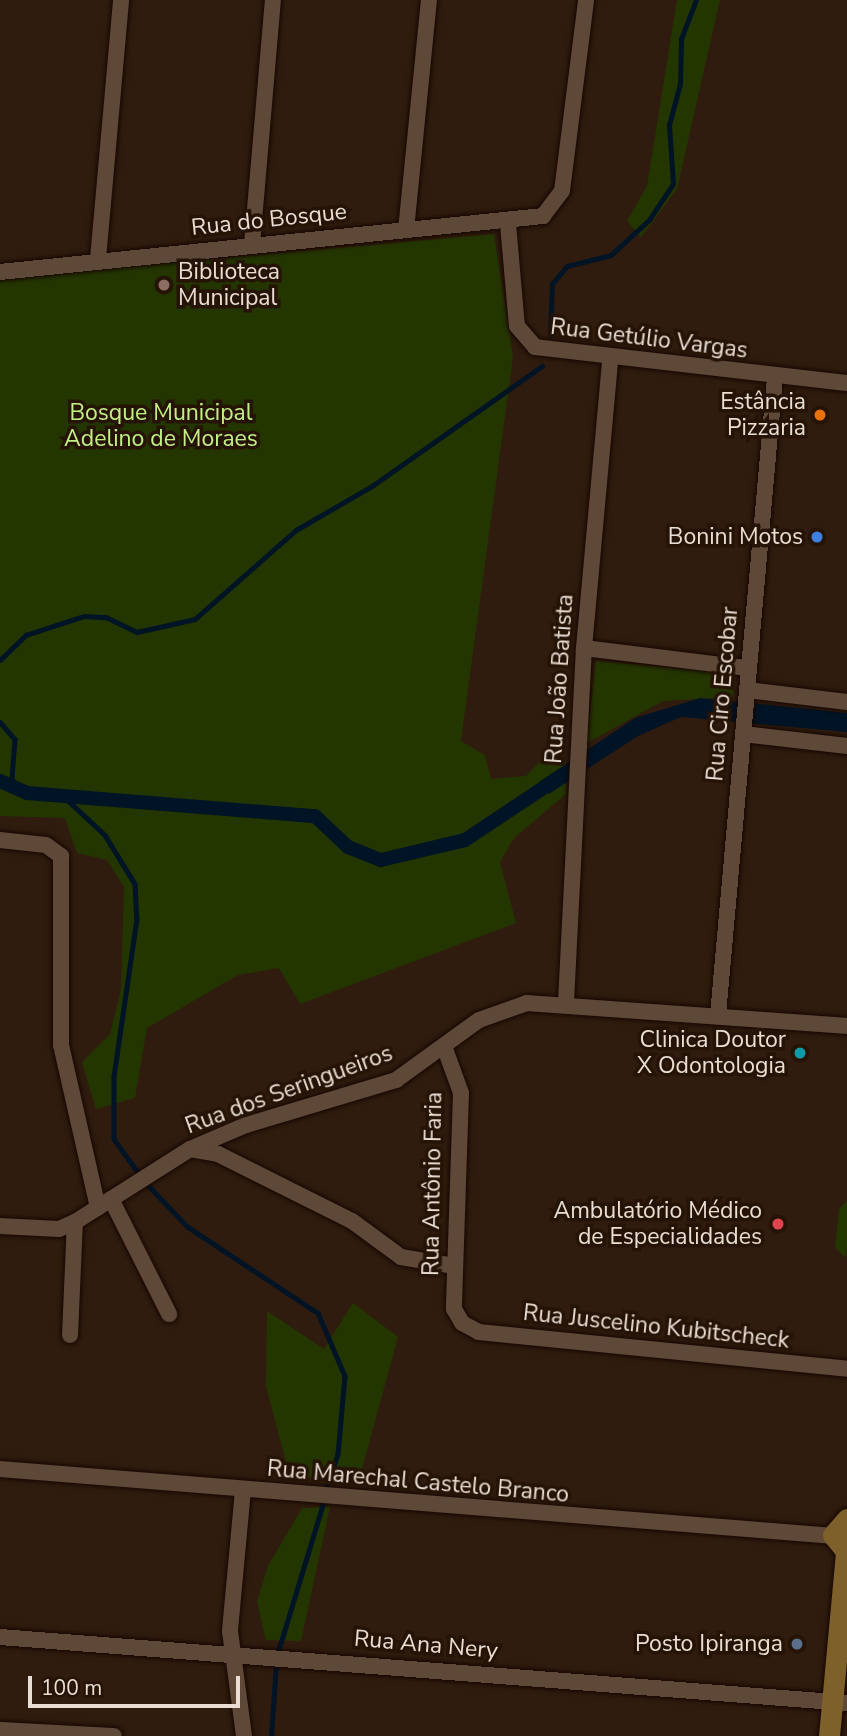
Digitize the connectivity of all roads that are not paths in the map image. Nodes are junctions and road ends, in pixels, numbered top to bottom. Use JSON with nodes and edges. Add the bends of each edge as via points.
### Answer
{"nodes":[{"id":1,"x":121,"y":0,"type":"edge"},
{"id":2,"x":273,"y":0,"type":"edge"},
{"id":3,"x":429,"y":0,"type":"edge"},
{"id":4,"x":586,"y":0,"type":"edge"},
{"id":5,"x":508,"y":224,"type":"junction"},
{"id":6,"x":406,"y":230,"type":"junction"},
{"id":7,"x":252,"y":244,"type":"junction"},
{"id":8,"x":98,"y":260,"type":"junction"},
{"id":9,"x":0,"y":272,"type":"edge"},
{"id":10,"x":610,"y":360,"type":"junction"},
{"id":11,"x":775,"y":377,"type":"junction"},
{"id":12,"x":847,"y":383,"type":"edge"},
{"id":13,"x":584,"y":648,"type":"junction"},
{"id":14,"x":748,"y":668,"type":"junction"},
{"id":15,"x":746,"y":695,"type":"junction"},
{"id":16,"x":847,"y":702,"type":"edge"},
{"id":17,"x":743,"y":729,"type":"junction"},
{"id":18,"x":847,"y":747,"type":"edge"},
{"id":19,"x":0,"y":840,"type":"edge"},
{"id":20,"x":566,"y":1002,"type":"junction"},
{"id":21,"x":718,"y":1014,"type":"junction"},
{"id":22,"x":847,"y":1026,"type":"edge"},
{"id":23,"x":444,"y":1045,"type":"junction"},
{"id":24,"x":190,"y":1149,"type":"junction"},
{"id":25,"x":105,"y":1204,"type":"junction"},
{"id":26,"x":75,"y":1223,"type":"junction"},
{"id":27,"x":0,"y":1226,"type":"edge"},
{"id":28,"x":454,"y":1266,"type":"junction"},
{"id":29,"x":169,"y":1314,"type":"dead end"},
{"id":30,"x":462,"y":1323,"type":"joint"},
{"id":31,"x":70,"y":1335,"type":"dead end"},
{"id":32,"x":847,"y":1370,"type":"edge"},
{"id":33,"x":0,"y":1469,"type":"edge"},
{"id":34,"x":243,"y":1490,"type":"junction"},
{"id":35,"x":847,"y":1519,"type":"edge"},
{"id":36,"x":842,"y":1547,"type":"edge"},
{"id":37,"x":0,"y":1637,"type":"edge"},
{"id":38,"x":237,"y":1653,"type":"junction"},
{"id":39,"x":840,"y":1702,"type":"edge"},
{"id":40,"x":0,"y":1730,"type":"edge"},
{"id":41,"x":114,"y":1736,"type":"edge"},
{"id":42,"x":244,"y":1736,"type":"edge"},
{"id":43,"x":829,"y":1736,"type":"edge"}],
"edges":[{"from":1,"to":8,"type":"street"},
{"from":2,"to":7,"type":"street"},
{"from":3,"to":6,"type":"street"},
{"from":4,"to":5,"type":"street","name":"Rua do Bosque","via":[[562,191],[543,216]]},
{"from":5,"to":6,"type":"street","name":"Rua do Bosque"},
{"from":5,"to":10,"type":"street","name":"Rua Getúlio Vargas","via":[[514,310],[524,340],[558,354]]},
{"from":6,"to":7,"type":"street","name":"Rua do Bosque"},
{"from":7,"to":8,"type":"street","name":"Rua do Bosque"},
{"from":8,"to":9,"type":"street","name":"Rua do Bosque"},
{"from":10,"to":11,"type":"street","name":"Rua Getúlio Vargas"},
{"from":10,"to":13,"type":"street","name":"Rua João Batista"},
{"from":11,"to":12,"type":"street","name":"Rua Getúlio Vargas"},
{"from":11,"to":14,"type":"street","name":"Rua Ciro Escobar"},
{"from":13,"to":14,"type":"street"},
{"from":13,"to":20,"type":"street","name":"Rua João Batista"},
{"from":14,"to":15,"type":"street","name":"Rua Ciro Escobar"},
{"from":15,"to":16,"type":"street"},
{"from":15,"to":17,"type":"street","name":"Rua Ciro Escobar"},
{"from":17,"to":18,"type":"street"},
{"from":17,"to":21,"type":"street","name":"Rua Ciro Escobar"},
{"from":19,"to":25,"type":"street","via":[[46,845],[61,856],[61,1045]]},
{"from":20,"to":21,"type":"street","name":"Rua dos Seringueiros"},
{"from":20,"to":23,"type":"street","name":"Rua dos Seringueiros","via":[[507,1008]]},
{"from":21,"to":22,"type":"street","name":"Rua dos Seringueiros"},
{"from":23,"to":24,"type":"street","name":"Rua dos Seringueiros","via":[[396,1080]]},
{"from":23,"to":28,"type":"street","name":"Rua Antônio Faria","via":[[461,1093]]},
{"from":24,"to":25,"type":"street","name":"Rua dos Seringueiros"},
{"from":24,"to":28,"type":"street","via":[[218,1154],[352,1221],[401,1257]]},
{"from":25,"to":26,"type":"street","name":"Rua dos Seringueiros"},
{"from":25,"to":29,"type":"street"},
{"from":26,"to":27,"type":"street","name":"Rua dos Seringueiros","via":[[59,1229]]},
{"from":26,"to":31,"type":"street"},
{"from":28,"to":30,"type":"street","name":"Rua Antônio Faria","via":[[454,1308]]},
{"from":30,"to":32,"type":"street","name":"Rua Juscelino Kubitscheck","via":[[479,1332]]},
{"from":33,"to":34,"type":"street","name":"Rua Marechal Castelo Branco"},
{"from":34,"to":36,"type":"street","name":"Rua Marechal Castelo Branco"},
{"from":34,"to":38,"type":"street","via":[[230,1631]]},
{"from":35,"to":36,"type":"street"},
{"from":36,"to":39,"type":"street"},
{"from":37,"to":38,"type":"street","name":"Rua Ana Nery"},
{"from":38,"to":39,"type":"street","name":"Rua Ana Nery"},
{"from":38,"to":42,"type":"street"},
{"from":39,"to":43,"type":"street"},
{"from":40,"to":41,"type":"street"}]}
